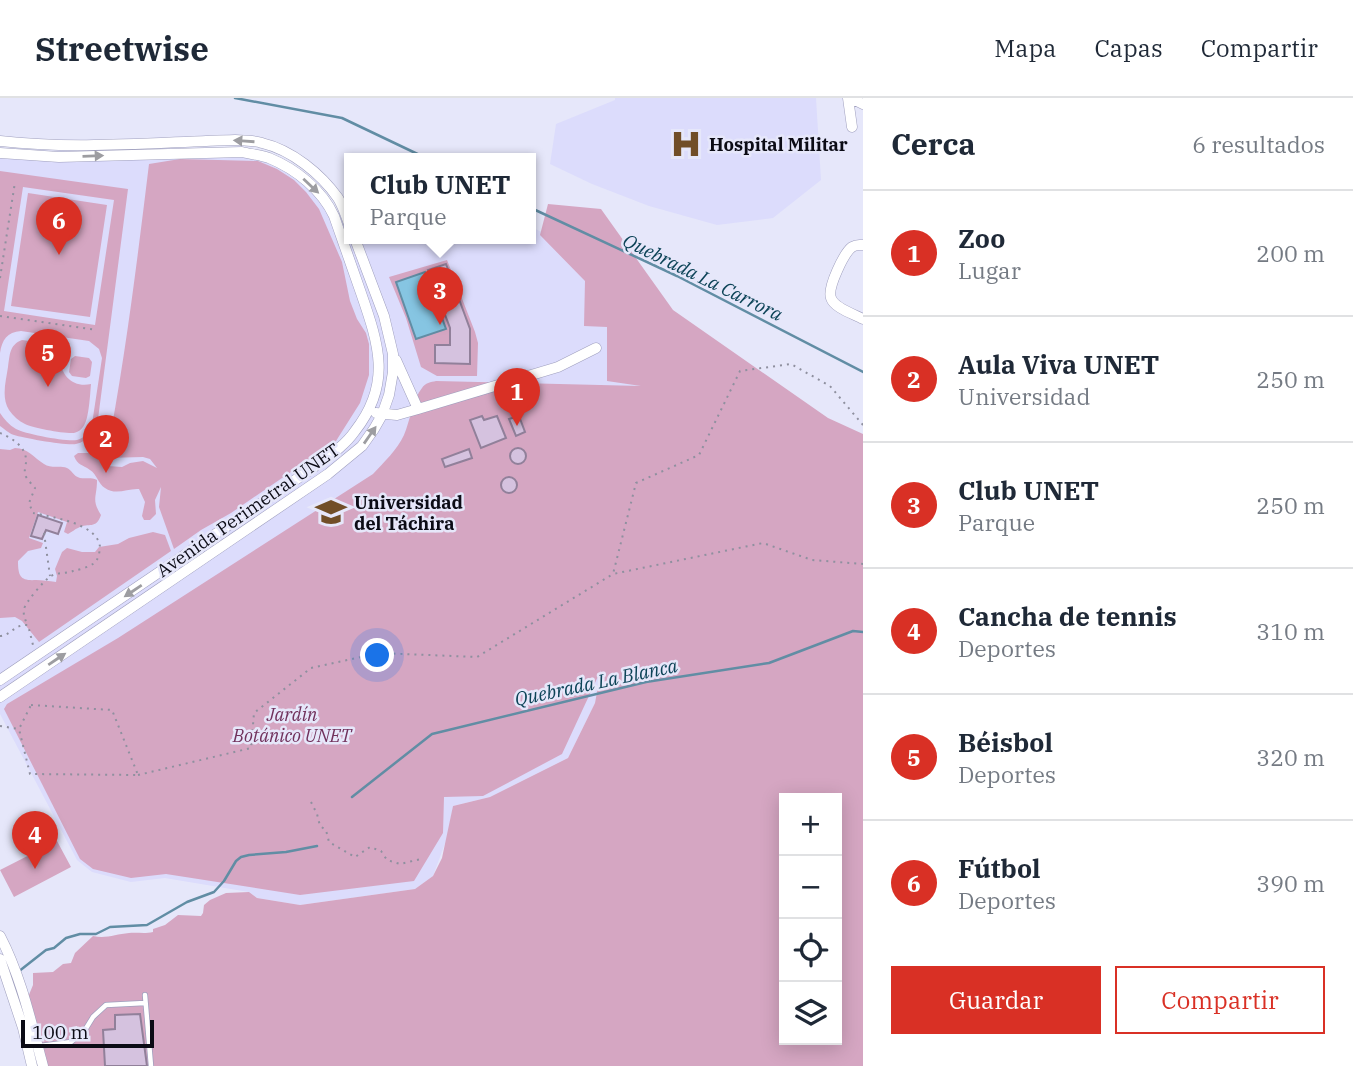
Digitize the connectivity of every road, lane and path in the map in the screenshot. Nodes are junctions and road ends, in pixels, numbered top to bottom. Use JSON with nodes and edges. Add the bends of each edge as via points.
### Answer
{"nodes":[{"id":1,"x":850,"y":98,"type":"edge"},
{"id":2,"x":863,"y":104,"type":"edge"},
{"id":3,"x":852,"y":127,"type":"dead end"},
{"id":4,"x":0,"y":141,"type":"edge"},
{"id":5,"x":61,"y":145,"type":"junction"},
{"id":6,"x":0,"y":153,"type":"edge"},
{"id":7,"x":60,"y":157,"type":"junction"},
{"id":8,"x":15,"y":182,"type":"dead end"},
{"id":9,"x":340,"y":200,"type":"junction"},
{"id":10,"x":329,"y":205,"type":"junction"},
{"id":11,"x":344,"y":211,"type":"edge"},
{"id":12,"x":357,"y":244,"type":"edge"},
{"id":13,"x":863,"y":245,"type":"edge"},
{"id":14,"x":0,"y":278,"type":"edge"},
{"id":15,"x":0,"y":316,"type":"edge"},
{"id":16,"x":863,"y":319,"type":"edge"},
{"id":17,"x":97,"y":330,"type":"dead end"},
{"id":18,"x":596,"y":348,"type":"dead end"},
{"id":19,"x":393,"y":354,"type":"junction"},
{"id":20,"x":418,"y":409,"type":"junction"},
{"id":21,"x":369,"y":411,"type":"junction"},
{"id":22,"x":382,"y":415,"type":"junction"},
{"id":23,"x":863,"y":425,"type":"edge"},
{"id":24,"x":0,"y":433,"type":"edge"},
{"id":25,"x":44,"y":533,"type":"dead end"},
{"id":26,"x":863,"y":564,"type":"edge"},
{"id":27,"x":613,"y":574,"type":"junction"},
{"id":28,"x":50,"y":577,"type":"junction"},
{"id":29,"x":28,"y":625,"type":"junction"},
{"id":30,"x":0,"y":636,"type":"edge"},
{"id":31,"x":37,"y":656,"type":"junction"},
{"id":32,"x":0,"y":680,"type":"edge"},
{"id":33,"x":0,"y":697,"type":"edge"},
{"id":34,"x":0,"y":726,"type":"edge"},
{"id":35,"x":19,"y":729,"type":"junction"},
{"id":36,"x":138,"y":775,"type":"junction"},
{"id":37,"x":311,"y":802,"type":"dead end"},
{"id":38,"x":421,"y":859,"type":"dead end"},
{"id":39,"x":1,"y":938,"type":"edge"},
{"id":40,"x":0,"y":959,"type":"edge"},
{"id":41,"x":145,"y":995,"type":"dead end"},
{"id":42,"x":145,"y":1003,"type":"junction"},
{"id":43,"x":38,"y":1046,"type":"junction"},
{"id":44,"x":32,"y":1066,"type":"edge"},
{"id":45,"x":43,"y":1066,"type":"edge"},
{"id":46,"x":151,"y":1066,"type":"edge"}],
"edges":[{"from":1,"to":2,"type":"street"},
{"from":1,"to":3,"type":"street"},
{"from":4,"to":5,"type":"street"},
{"from":5,"to":7,"type":"street"},
{"from":9,"to":5,"type":"street","one_way":true,"via":[[297,159],[261,142]]},
{"from":6,"to":7,"type":"street","name":"Avenida Perimetral UNET"},
{"from":7,"to":10,"type":"street","name":"Avenida Perimetral UNET","one_way":true,"via":[[242,152],[267,157],[285,167]]},
{"from":8,"to":14,"type":"path"},
{"from":9,"to":10,"type":"street"},
{"from":9,"to":11,"type":"street"},
{"from":10,"to":21,"type":"street","name":"Avenida Perimetral UNET","via":[[378,346],[376,393]]},
{"from":12,"to":19,"type":"street"},
{"from":13,"to":16,"type":"street","via":[[848,251],[830,291],[834,304]]},
{"from":15,"to":17,"type":"path"},
{"from":18,"to":20,"type":"street","via":[[558,367]]},
{"from":19,"to":20,"type":"street"},
{"from":19,"to":22,"type":"street"},
{"from":20,"to":22,"type":"street"},
{"from":21,"to":22,"type":"street"},
{"from":21,"to":31,"type":"street","name":"Avenida Perimetral UNET","one_way":true,"via":[[344,444],[310,470]]},
{"from":33,"to":22,"type":"street","one_way":true,"via":[[328,474],[362,446]]},
{"from":23,"to":27,"type":"path","via":[[830,386],[791,364],[740,371],[699,455],[636,483]]},
{"from":24,"to":28,"type":"path","via":[[24,451],[26,477],[35,488],[29,503],[33,513],[76,524],[99,541],[99,556],[93,564]]},
{"from":25,"to":28,"type":"path"},
{"from":26,"to":27,"type":"path","via":[[812,560],[763,543]]},
{"from":27,"to":36,"type":"path","via":[[477,657],[379,653],[311,668],[254,713],[251,748]]},
{"from":28,"to":29,"type":"path","via":[[26,604]]},
{"from":29,"to":30,"type":"path"},
{"from":29,"to":31,"type":"path"},
{"from":31,"to":32,"type":"street","name":"Avenida Perimetral UNET"},
{"from":34,"to":35,"type":"path"},
{"from":35,"to":36,"type":"path","via":[[30,774]]},
{"from":35,"to":36,"type":"path","via":[[31,705],[112,710]]},
{"from":37,"to":38,"type":"path","via":[[329,842],[355,857],[370,847],[400,864]]},
{"from":39,"to":43,"type":"street"},
{"from":40,"to":44,"type":"street"},
{"from":41,"to":42,"type":"lane"},
{"from":42,"to":43,"type":"lane","via":[[106,1005],[71,1042]]},
{"from":42,"to":46,"type":"lane"},
{"from":43,"to":45,"type":"street"}]}
